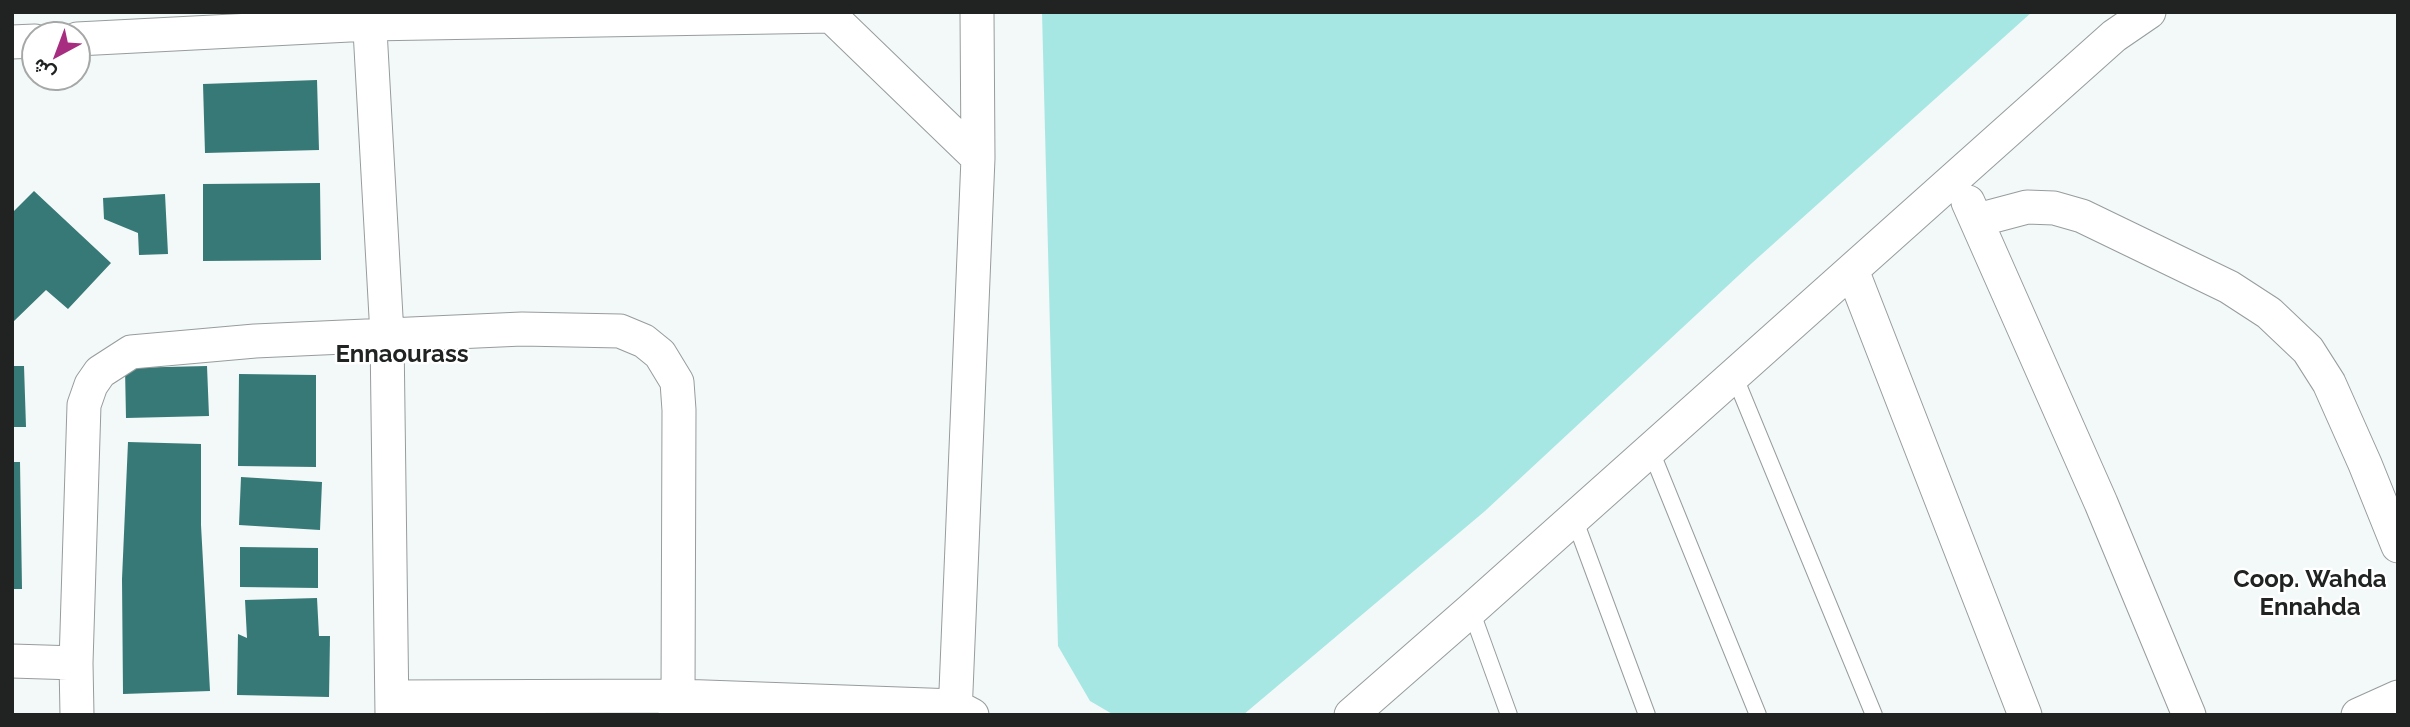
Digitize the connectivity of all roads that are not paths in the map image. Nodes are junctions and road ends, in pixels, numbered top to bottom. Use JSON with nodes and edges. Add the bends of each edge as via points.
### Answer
{"nodes":[{"id":1,"x":977,"y":12,"type":"edge"},
{"id":2,"x":2149,"y":12,"type":"edge"},
{"id":3,"x":833,"y":14,"type":"edge"},
{"id":4,"x":369,"y":18,"type":"edge"},
{"id":5,"x":91,"y":37,"type":"edge"},
{"id":6,"x":978,"y":158,"type":"junction"},
{"id":7,"x":1956,"y":178,"type":"junction"},
{"id":8,"x":1978,"y":220,"type":"junction"},
{"id":9,"x":1852,"y":270,"type":"junction"},
{"id":10,"x":387,"y":335,"type":"junction"},
{"id":11,"x":1734,"y":375,"type":"junction"},
{"id":12,"x":1651,"y":451,"type":"junction"},
{"id":13,"x":1574,"y":518,"type":"junction"},
{"id":14,"x":2398,"y":546,"type":"edge"},
{"id":15,"x":1471,"y":610,"type":"junction"},
{"id":16,"x":12,"y":661,"type":"edge"},
{"id":17,"x":76,"y":663,"type":"junction"},
{"id":18,"x":2398,"y":697,"type":"edge"},
{"id":19,"x":676,"y":705,"type":"edge"},
{"id":20,"x":392,"y":706,"type":"edge"},
{"id":21,"x":961,"y":712,"type":"edge"},
{"id":22,"x":77,"y":715,"type":"edge"},
{"id":23,"x":1351,"y":715,"type":"edge"},
{"id":24,"x":1509,"y":715,"type":"edge"},
{"id":25,"x":1647,"y":715,"type":"edge"},
{"id":26,"x":1758,"y":715,"type":"edge"},
{"id":27,"x":1874,"y":715,"type":"edge"},
{"id":28,"x":2025,"y":715,"type":"edge"},
{"id":29,"x":2189,"y":715,"type":"edge"},
{"id":30,"x":2358,"y":715,"type":"edge"}],
"edges":[{"from":1,"to":6,"type":"street"},
{"from":2,"to":7,"type":"street","via":[[2114,36]]},
{"from":3,"to":4,"type":"street"},
{"from":3,"to":6,"type":"street"},
{"from":4,"to":5,"type":"street"},
{"from":4,"to":10,"type":"street"},
{"from":6,"to":21,"type":"street"},
{"from":7,"to":8,"type":"street"},
{"from":7,"to":9,"type":"street"},
{"from":8,"to":14,"type":"street","via":[[2026,207],[2082,216],[2229,287],[2269,313],[2308,350],[2329,383]]},
{"from":8,"to":29,"type":"street"},
{"from":9,"to":11,"type":"street"},
{"from":9,"to":28,"type":"street"},
{"from":10,"to":17,"type":"street","via":[[131,352],[100,372],[84,405]]},
{"from":10,"to":19,"type":"street","via":[[523,329],[621,331],[645,341],[660,354],[677,382],[679,410]]},
{"from":10,"to":20,"type":"street"},
{"from":11,"to":12,"type":"street"},
{"from":11,"to":27,"type":"lane"},
{"from":12,"to":13,"type":"street"},
{"from":12,"to":26,"type":"lane"},
{"from":13,"to":15,"type":"street"},
{"from":13,"to":25,"type":"lane"},
{"from":15,"to":23,"type":"street"},
{"from":15,"to":24,"type":"lane"},
{"from":16,"to":17,"type":"street"},
{"from":17,"to":22,"type":"street"},
{"from":18,"to":30,"type":"street"},
{"from":19,"to":20,"type":"street"},
{"from":19,"to":21,"type":"street"}]}
